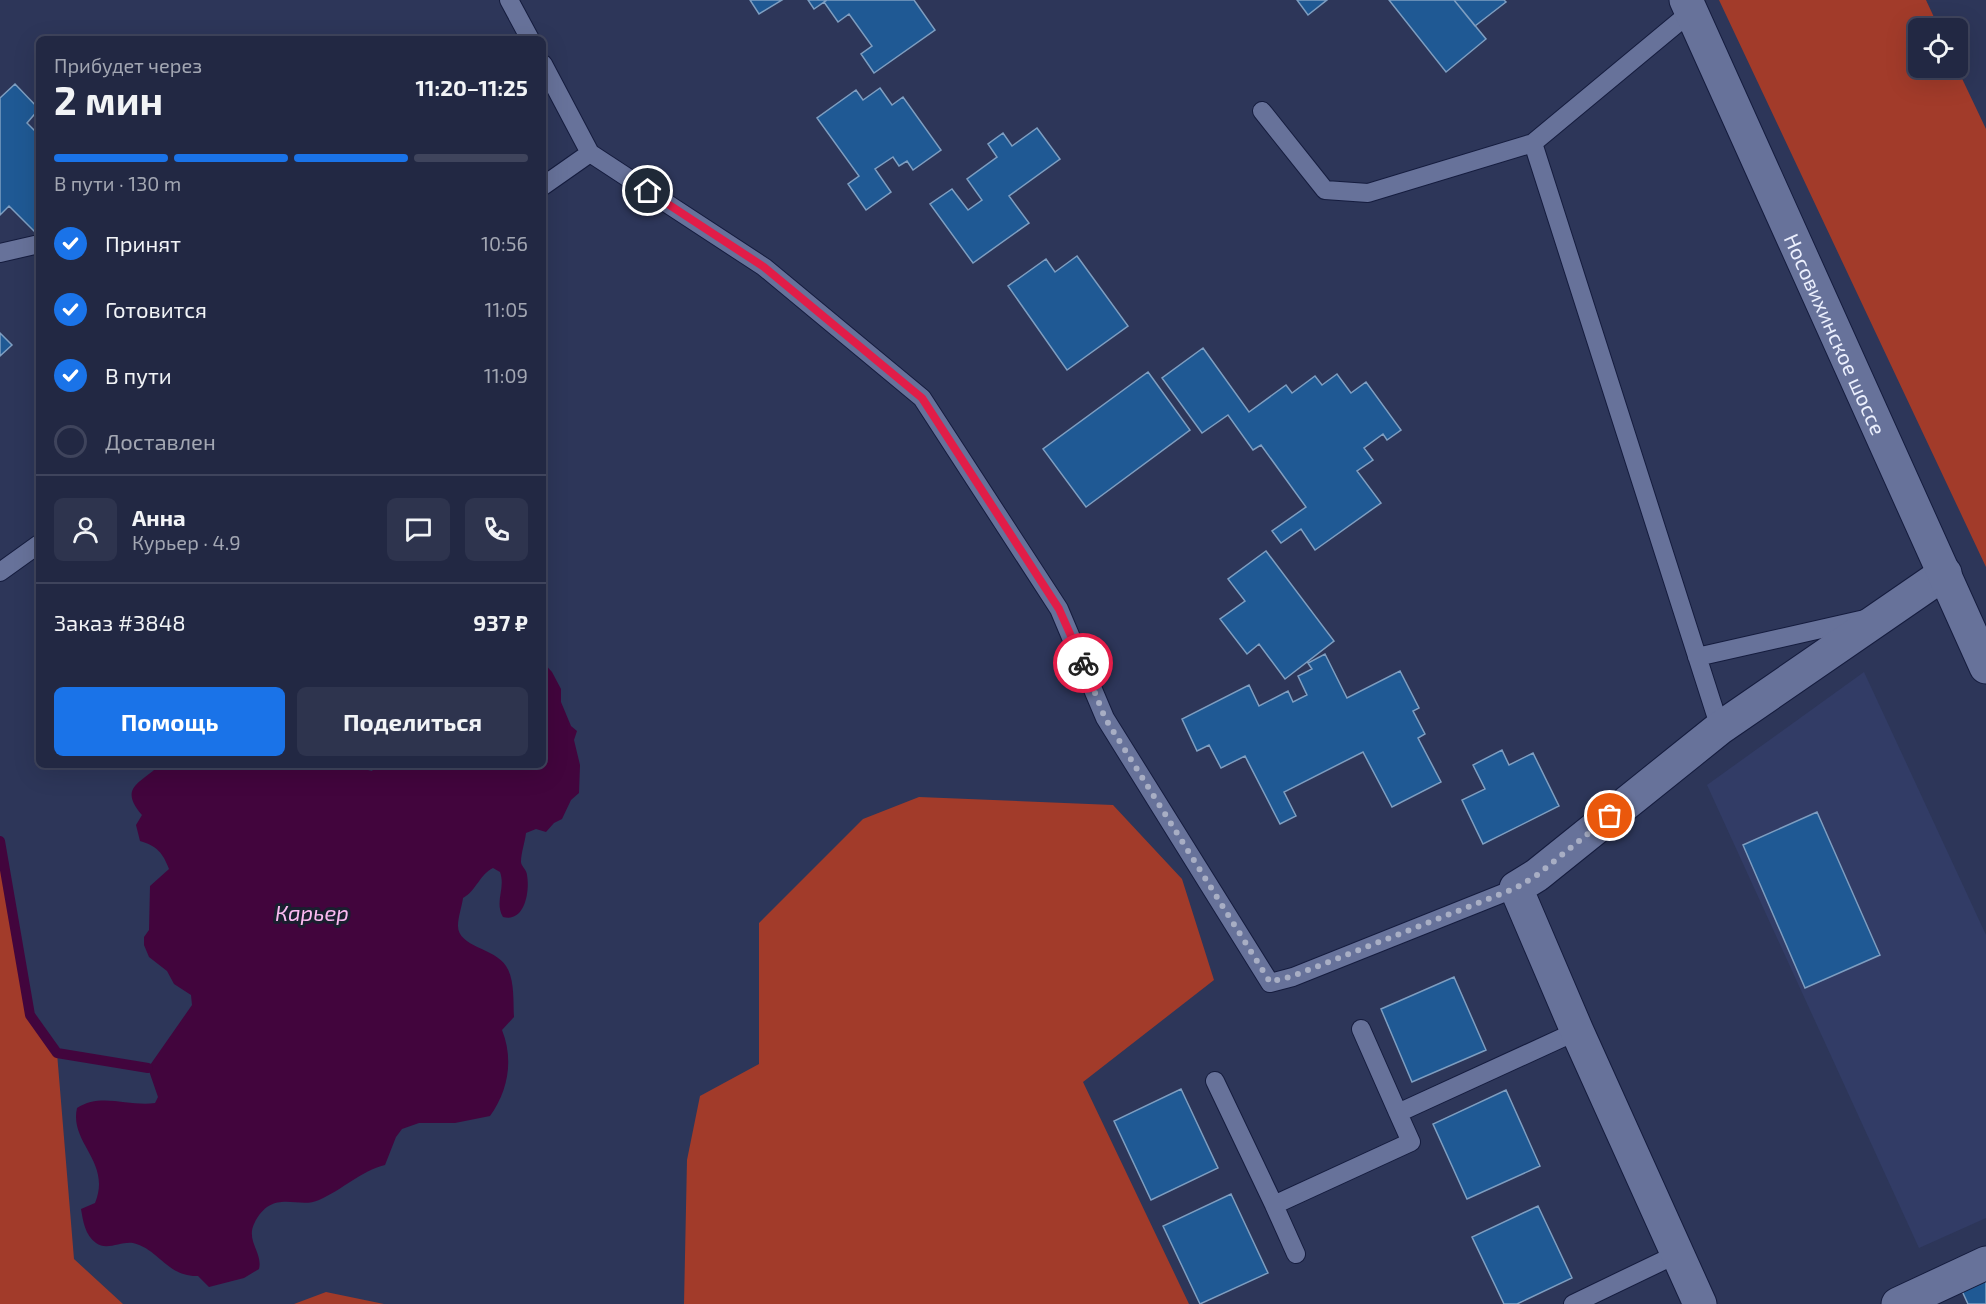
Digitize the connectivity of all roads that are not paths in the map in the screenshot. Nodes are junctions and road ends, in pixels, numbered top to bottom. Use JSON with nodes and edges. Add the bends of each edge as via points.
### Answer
{"nodes":[{"id":1,"x":509,"y":0,"type":"edge"},
{"id":2,"x":1689,"y":5,"type":"edge"},
{"id":3,"x":528,"y":36,"type":"edge"},
{"id":4,"x":546,"y":70,"type":"edge"},
{"id":5,"x":1262,"y":111,"type":"dead end"},
{"id":6,"x":1533,"y":143,"type":"junction"},
{"id":7,"x":590,"y":153,"type":"junction"},
{"id":8,"x":546,"y":184,"type":"edge"},
{"id":9,"x":36,"y":245,"type":"edge"},
{"id":10,"x":0,"y":253,"type":"edge"},
{"id":11,"x":36,"y":546,"type":"edge"},
{"id":12,"x":0,"y":572,"type":"edge"},
{"id":13,"x":1945,"y":573,"type":"junction"},
{"id":14,"x":1884,"y":615,"type":"junction"},
{"id":15,"x":1697,"y":657,"type":"junction"},
{"id":16,"x":1986,"y":667,"type":"edge"},
{"id":17,"x":1720,"y":728,"type":"junction"},
{"id":18,"x":1516,"y":888,"type":"junction"},
{"id":19,"x":1361,"y":1029,"type":"dead end"},
{"id":20,"x":1577,"y":1031,"type":"junction"},
{"id":21,"x":1215,"y":1081,"type":"dead end"},
{"id":22,"x":1398,"y":1113,"type":"junction"},
{"id":23,"x":1274,"y":1205,"type":"junction"},
{"id":24,"x":1296,"y":1254,"type":"dead end"},
{"id":25,"x":1677,"y":1254,"type":"junction"},
{"id":26,"x":1986,"y":1263,"type":"edge"},
{"id":27,"x":1573,"y":1304,"type":"edge"},
{"id":28,"x":1700,"y":1304,"type":"edge"},
{"id":29,"x":1898,"y":1304,"type":"edge"}],
"edges":[{"from":1,"to":3,"type":"lane"},
{"from":2,"to":6,"type":"lane"},
{"from":2,"to":13,"type":"street","name":"Носовихинское шоссе"},
{"from":4,"to":7,"type":"lane"},
{"from":5,"to":6,"type":"lane","via":[[1325,190],[1368,193]]},
{"from":6,"to":15,"type":"lane"},
{"from":7,"to":8,"type":"lane"},
{"from":7,"to":18,"type":"lane","via":[[764,267],[922,398],[1059,609],[1105,718],[1270,982]]},
{"from":9,"to":10,"type":"lane"},
{"from":11,"to":12,"type":"lane"},
{"from":13,"to":14,"type":"street"},
{"from":13,"to":16,"type":"street","name":"Носовихинское шоссе"},
{"from":14,"to":15,"type":"lane"},
{"from":14,"to":17,"type":"street"},
{"from":15,"to":17,"type":"lane"},
{"from":17,"to":18,"type":"street"},
{"from":18,"to":20,"type":"street"},
{"from":19,"to":22,"type":"lane"},
{"from":20,"to":22,"type":"lane"},
{"from":20,"to":25,"type":"street"},
{"from":21,"to":23,"type":"lane"},
{"from":22,"to":23,"type":"lane","via":[[1411,1142]]},
{"from":23,"to":24,"type":"lane"},
{"from":25,"to":27,"type":"lane"},
{"from":25,"to":28,"type":"street"},
{"from":26,"to":29,"type":"street"}]}
